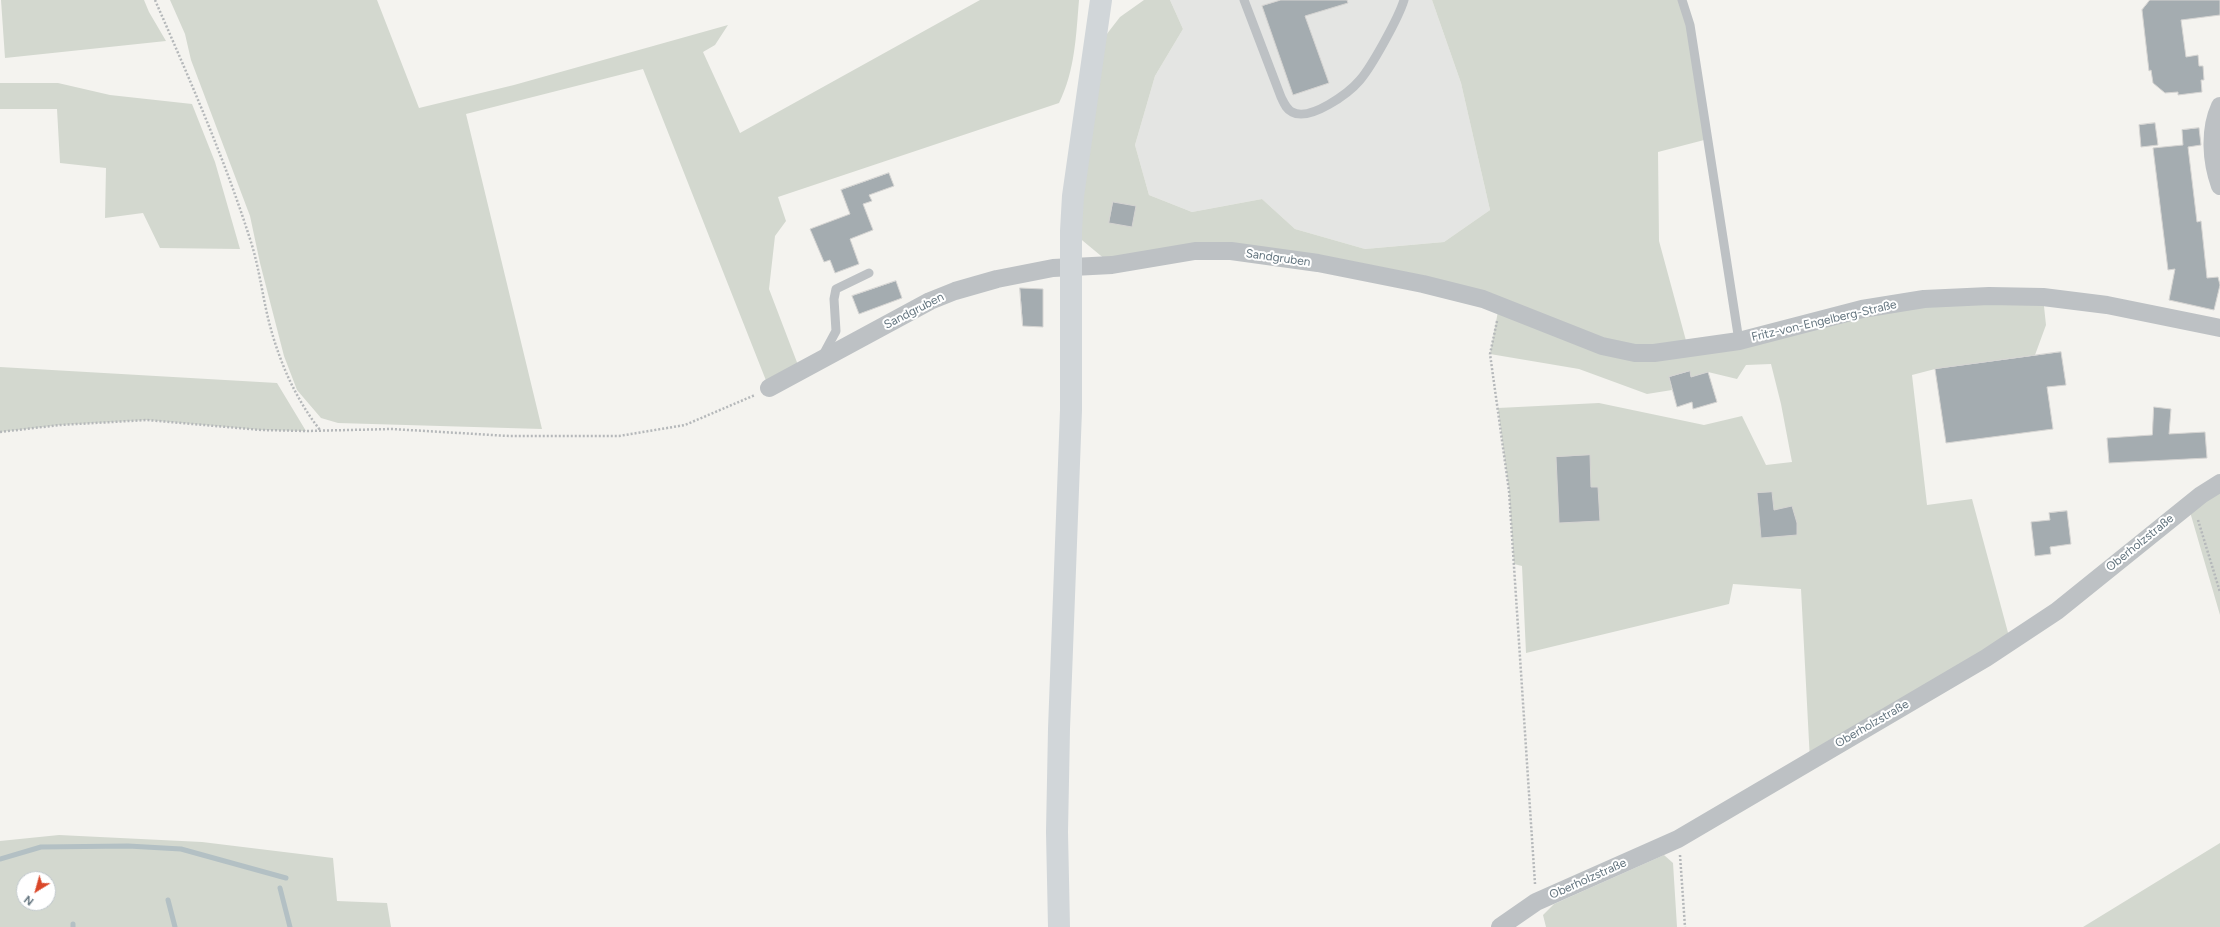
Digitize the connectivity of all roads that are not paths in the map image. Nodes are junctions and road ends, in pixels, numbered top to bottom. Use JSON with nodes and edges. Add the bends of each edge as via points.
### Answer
{"nodes":[{"id":1,"x":1101,"y":0,"type":"edge"},
{"id":2,"x":1244,"y":0,"type":"edge"},
{"id":3,"x":1404,"y":0,"type":"edge"},
{"id":4,"x":1682,"y":0,"type":"edge"},
{"id":5,"x":2220,"y":106,"type":"edge"},
{"id":6,"x":2220,"y":186,"type":"edge"},
{"id":7,"x":1070,"y":268,"type":"junction"},
{"id":8,"x":868,"y":273,"type":"dead end"},
{"id":9,"x":1483,"y":299,"type":"joint"},
{"id":10,"x":2220,"y":328,"type":"edge"},
{"id":11,"x":1739,"y":341,"type":"junction"},
{"id":12,"x":821,"y":360,"type":"junction"},
{"id":13,"x":768,"y":388,"type":"road end"},
{"id":14,"x":2220,"y":483,"type":"edge"},
{"id":15,"x":1059,"y":927,"type":"edge"},
{"id":16,"x":1500,"y":927,"type":"edge"}],
"edges":[{"from":1,"to":7,"type":"street","via":[[1073,196]]},
{"from":2,"to":3,"type":"lane","via":[[1281,97],[1287,108],[1296,114],[1314,111],[1350,91],[1365,73]]},
{"from":4,"to":11,"type":"lane","via":[[1690,25]]},
{"from":5,"to":6,"type":"street","via":[[2215,116],[2212,153]]},
{"from":7,"to":9,"type":"street","name":"Sandgruben","via":[[1112,265],[1195,251],[1231,252],[1318,263]]},
{"from":7,"to":12,"type":"street","name":"Sandgruben","via":[[1053,268],[997,279],[955,291],[930,301]]},
{"from":7,"to":15,"type":"street","via":[[1071,410],[1059,729]]},
{"from":8,"to":12,"type":"lane","via":[[836,289],[836,331]]},
{"from":9,"to":11,"type":"street","name":"Fritz-von-Engelberg-Straße","via":[[1579,338],[1619,350],[1654,353]]},
{"from":10,"to":11,"type":"street","name":"Fritz-von-Engelberg-Straße","via":[[2107,305],[2043,297],[1989,296],[1924,299],[1862,309]]},
{"from":12,"to":13,"type":"street","name":"Sandgruben"},
{"from":14,"to":16,"type":"street","name":"Oberholzstraße","via":[[2194,500],[2057,611],[1986,658],[1678,839],[1536,902]]}]}
